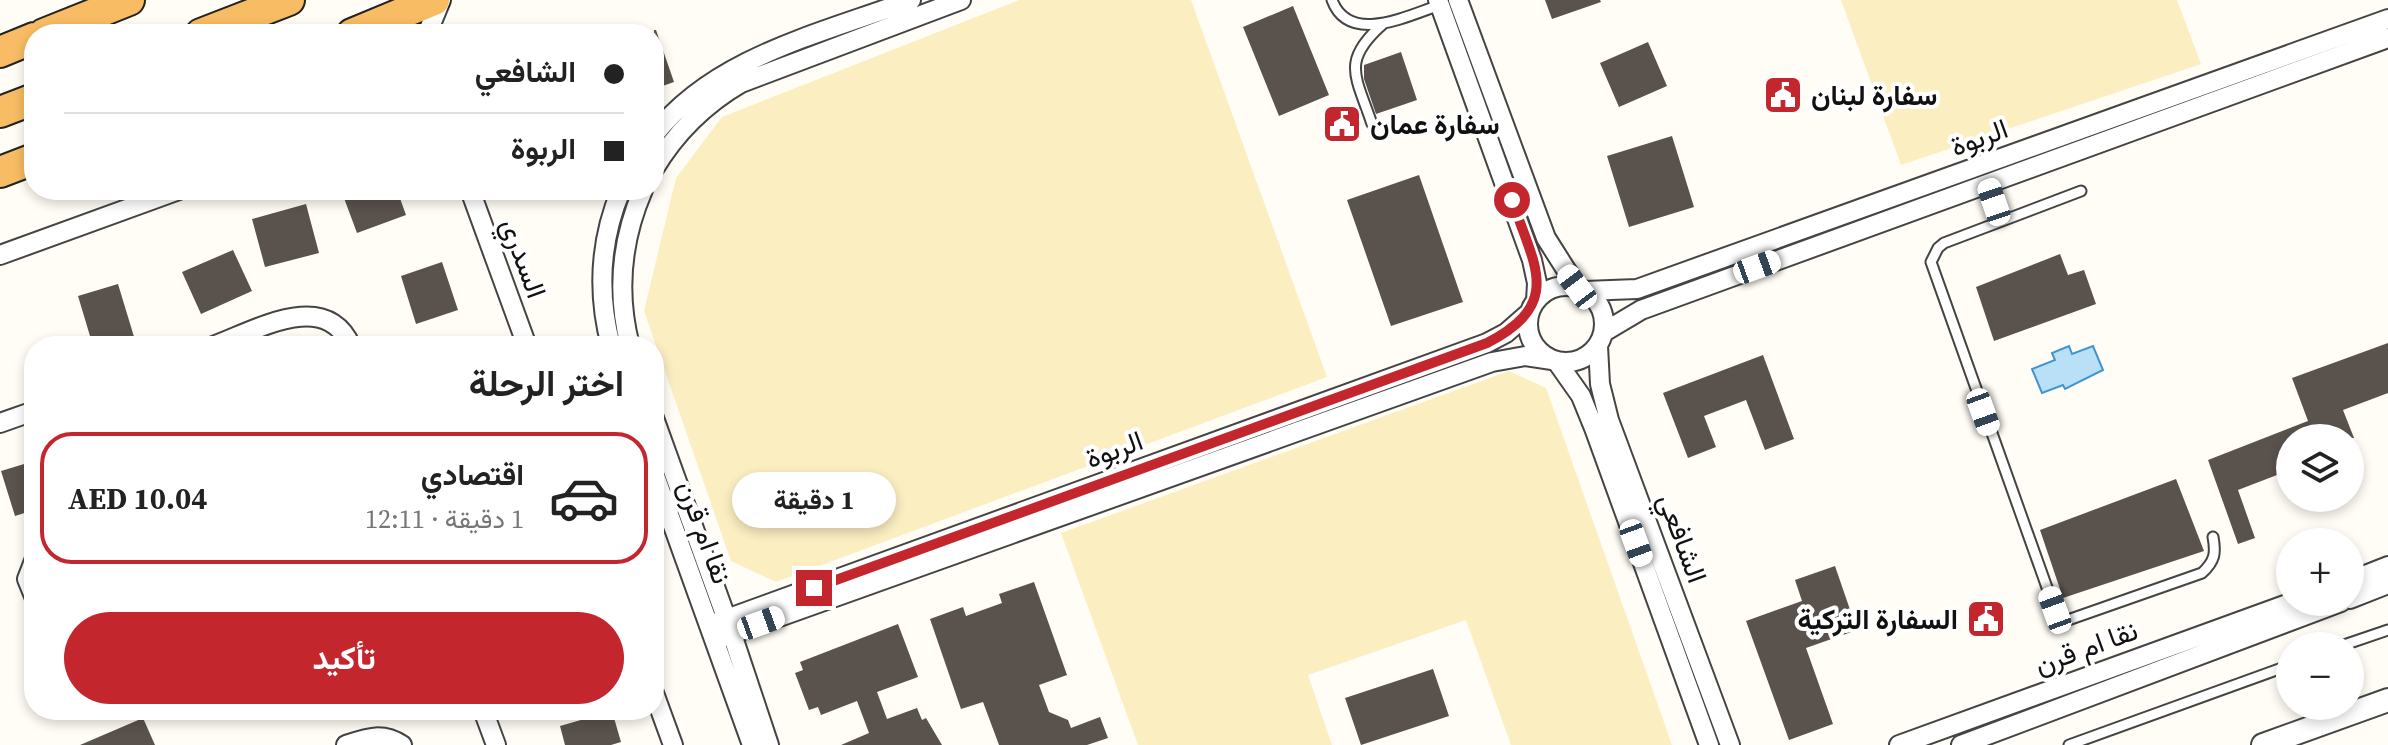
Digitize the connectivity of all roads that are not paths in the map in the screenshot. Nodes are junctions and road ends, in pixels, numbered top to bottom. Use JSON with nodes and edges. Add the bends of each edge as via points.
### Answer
{"nodes":[{"id":1,"x":129,"y":0,"type":"edge"},
{"id":2,"x":289,"y":0,"type":"edge"},
{"id":3,"x":434,"y":0,"type":"edge"},
{"id":4,"x":441,"y":0,"type":"edge"},
{"id":5,"x":911,"y":0,"type":"edge"},
{"id":6,"x":961,"y":0,"type":"edge"},
{"id":7,"x":1332,"y":0,"type":"edge"},
{"id":8,"x":1445,"y":2,"type":"edge"},
{"id":9,"x":2388,"y":19,"type":"edge"},
{"id":10,"x":1384,"y":23,"type":"junction"},
{"id":11,"x":69,"y":24,"type":"edge"},
{"id":12,"x":227,"y":24,"type":"edge"},
{"id":13,"x":381,"y":24,"type":"edge"},
{"id":14,"x":431,"y":24,"type":"edge"},
{"id":15,"x":2388,"y":38,"type":"edge"},
{"id":16,"x":24,"y":42,"type":"edge"},
{"id":17,"x":0,"y":52,"type":"edge"},
{"id":18,"x":24,"y":103,"type":"edge"},
{"id":19,"x":0,"y":112,"type":"edge"},
{"id":20,"x":664,"y":124,"type":"edge"},
{"id":21,"x":1372,"y":124,"type":"dead end"},
{"id":22,"x":664,"y":154,"type":"edge"},
{"id":23,"x":24,"y":163,"type":"edge"},
{"id":24,"x":0,"y":172,"type":"edge"},
{"id":25,"x":1988,"y":183,"type":"junction"},
{"id":26,"x":2081,"y":191,"type":"dead end"},
{"id":27,"x":151,"y":200,"type":"edge"},
{"id":28,"x":474,"y":200,"type":"edge"},
{"id":29,"x":618,"y":200,"type":"edge"},
{"id":30,"x":639,"y":200,"type":"edge"},
{"id":31,"x":2001,"y":221,"type":"junction"},
{"id":32,"x":0,"y":255,"type":"edge"},
{"id":33,"x":1581,"y":289,"type":"junction"},
{"id":34,"x":1533,"y":307,"type":"junction"},
{"id":35,"x":241,"y":336,"type":"edge"},
{"id":36,"x":345,"y":336,"type":"edge"},
{"id":37,"x":523,"y":336,"type":"edge"},
{"id":38,"x":609,"y":336,"type":"edge"},
{"id":39,"x":628,"y":336,"type":"edge"},
{"id":40,"x":1601,"y":339,"type":"junction"},
{"id":41,"x":1554,"y":361,"type":"junction"},
{"id":42,"x":24,"y":415,"type":"edge"},
{"id":43,"x":0,"y":423,"type":"edge"},
{"id":44,"x":664,"y":450,"type":"edge"},
{"id":45,"x":664,"y":496,"type":"edge"},
{"id":46,"x":2213,"y":537,"type":"dead end"},
{"id":47,"x":2388,"y":566,"type":"edge"},
{"id":48,"x":2364,"y":575,"type":"edge"},
{"id":49,"x":2388,"y":584,"type":"edge"},
{"id":50,"x":2364,"y":593,"type":"edge"},
{"id":51,"x":2276,"y":608,"type":"edge"},
{"id":52,"x":2304,"y":616,"type":"edge"},
{"id":53,"x":721,"y":630,"type":"junction"},
{"id":54,"x":2388,"y":630,"type":"edge"},
{"id":55,"x":2364,"y":638,"type":"edge"},
{"id":56,"x":2276,"y":670,"type":"edge"},
{"id":57,"x":2388,"y":700,"type":"edge"},
{"id":58,"x":487,"y":720,"type":"edge"},
{"id":59,"x":664,"y":720,"type":"edge"},
{"id":60,"x":346,"y":745,"type":"edge"},
{"id":61,"x":402,"y":745,"type":"edge"},
{"id":62,"x":496,"y":745,"type":"edge"},
{"id":63,"x":673,"y":745,"type":"edge"},
{"id":64,"x":752,"y":745,"type":"edge"},
{"id":65,"x":769,"y":745,"type":"edge"},
{"id":66,"x":1709,"y":745,"type":"edge"},
{"id":67,"x":1730,"y":745,"type":"edge"},
{"id":68,"x":1899,"y":745,"type":"edge"},
{"id":69,"x":1961,"y":745,"type":"edge"},
{"id":70,"x":2069,"y":745,"type":"edge"},
{"id":71,"x":2263,"y":745,"type":"edge"}],
"edges":[{"from":1,"to":11,"type":"highway"},
{"from":2,"to":12,"type":"highway"},
{"from":3,"to":13,"type":"highway"},
{"from":4,"to":14,"type":"street"},
{"from":5,"to":20,"type":"street","via":[[737,65],[697,91]]},
{"from":6,"to":22,"type":"street","via":[[741,83],[691,120]]},
{"from":7,"to":10,"type":"lane","via":[[1347,20]]},
{"from":8,"to":10,"type":"lane"},
{"from":8,"to":33,"type":"street","via":[[1546,238]]},
{"from":8,"to":34,"type":"street","via":[[1532,260],[1537,283]]},
{"from":9,"to":33,"type":"street","name":"الربوة","via":[[1637,289]]},
{"from":10,"to":21,"type":"lane","via":[[1354,60]]},
{"from":15,"to":25,"type":"street","name":"الربوة"},
{"from":16,"to":17,"type":"highway"},
{"from":18,"to":19,"type":"highway"},
{"from":23,"to":24,"type":"highway"},
{"from":25,"to":31,"type":"lane"},
{"from":25,"to":40,"type":"street","name":"الربوة","via":[[1641,310]]},
{"from":26,"to":31,"type":"lane"},
{"from":27,"to":32,"type":"street"},
{"from":28,"to":37,"type":"street","name":"السدري"},
{"from":29,"to":38,"type":"street","via":[[604,247]]},
{"from":30,"to":39,"type":"street","via":[[621,278]]},
{"from":31,"to":46,"type":"lane","via":[[1944,243],[1931,262],[2058,615],[2068,620],[2202,573],[2216,553]]},
{"from":33,"to":34,"type":"street","via":[[1554,288]]},
{"from":33,"to":40,"type":"street","via":[[1601,309]]},
{"from":34,"to":41,"type":"street","via":[[1529,335]]},
{"from":34,"to":53,"type":"street","name":"الربوة","via":[[1487,343]]},
{"from":35,"to":36,"type":"street","via":[[293,317],[315,315],[340,327]]},
{"from":40,"to":41,"type":"street","via":[[1580,360]]},
{"from":40,"to":67,"type":"street","name":"الشافعي","via":[[1600,384],[1609,420]]},
{"from":41,"to":53,"type":"street","name":"الربوة","via":[[1525,356],[1492,362]]},
{"from":41,"to":66,"type":"street","name":"الشافعي","via":[[1581,396],[1594,428]]},
{"from":42,"to":43,"type":"street"},
{"from":44,"to":53,"type":"street","name":"نقا ام قرن"},
{"from":45,"to":53,"type":"street","name":"نقا ام قرن"},
{"from":47,"to":48,"type":"street"},
{"from":49,"to":50,"type":"street"},
{"from":51,"to":68,"type":"street","name":"نقا ام قرن"},
{"from":52,"to":69,"type":"street","name":"نقا ام قرن"},
{"from":53,"to":64,"type":"street","name":"نقا ام قرن"},
{"from":53,"to":65,"type":"street","name":"نقا ام قرن"},
{"from":54,"to":55,"type":"lane"},
{"from":56,"to":70,"type":"lane"},
{"from":57,"to":71,"type":"street"},
{"from":58,"to":62,"type":"street"},
{"from":59,"to":63,"type":"street"},
{"from":60,"to":61,"type":"street","via":[[377,736]]}]}
